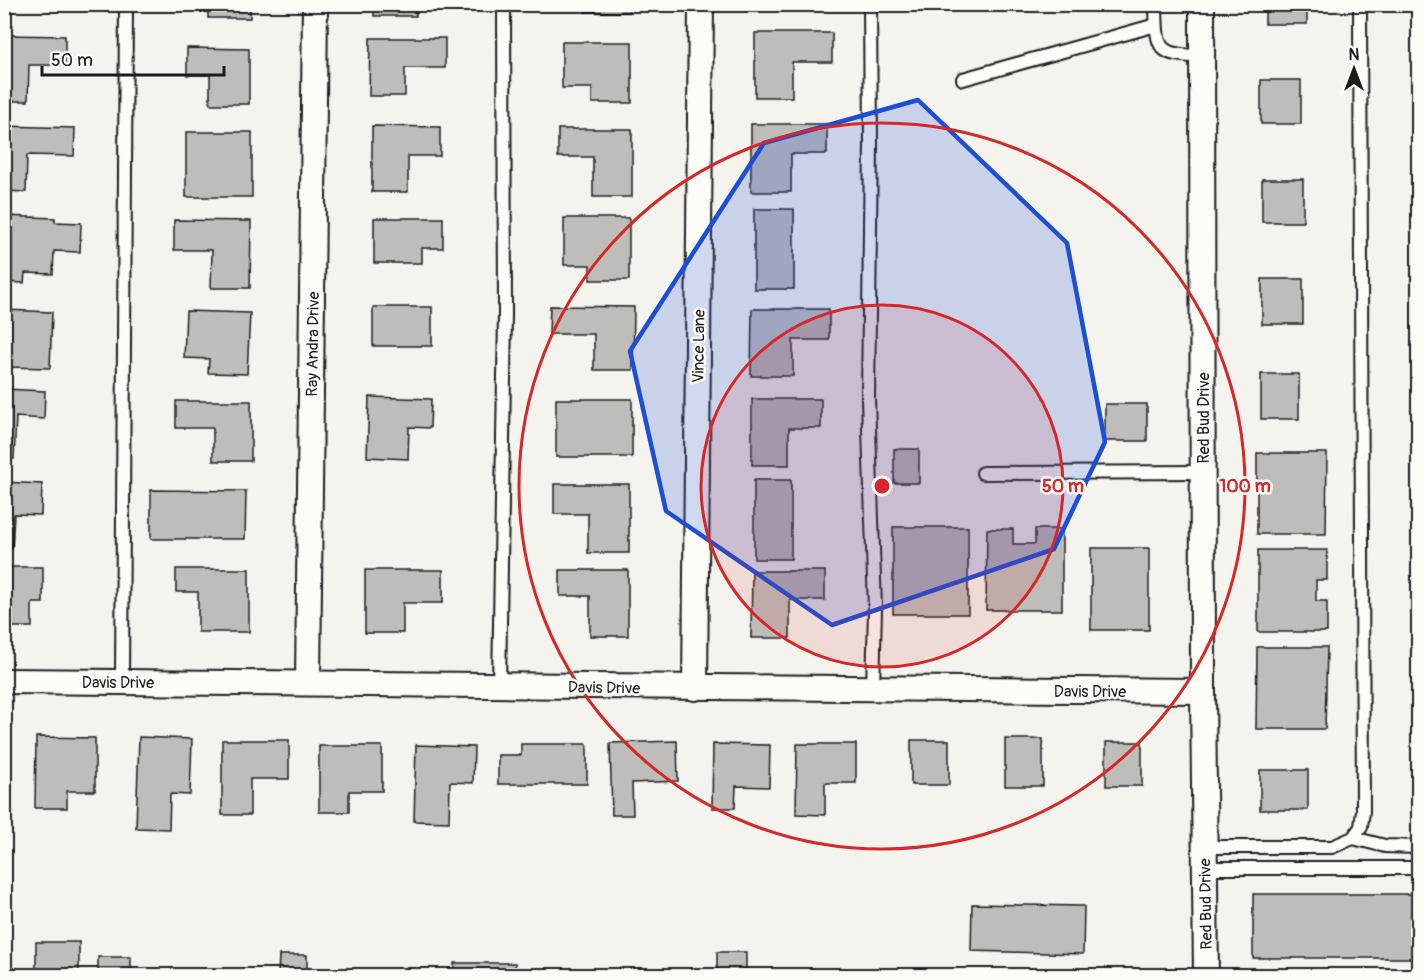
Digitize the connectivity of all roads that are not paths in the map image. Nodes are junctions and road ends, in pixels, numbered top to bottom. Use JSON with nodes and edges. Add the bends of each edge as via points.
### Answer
{"nodes":[{"id":1,"x":126,"y":4,"type":"edge"},
{"id":2,"x":315,"y":4,"type":"edge"},
{"id":3,"x":504,"y":4,"type":"edge"},
{"id":4,"x":701,"y":4,"type":"edge"},
{"id":5,"x":870,"y":4,"type":"edge"},
{"id":6,"x":1156,"y":4,"type":"edge"},
{"id":7,"x":1202,"y":4,"type":"edge"},
{"id":8,"x":1360,"y":4,"type":"edge"},
{"id":9,"x":1156,"y":25,"type":"junction"},
{"id":10,"x":1202,"y":56,"type":"junction"},
{"id":11,"x":963,"y":79,"type":"dead end"},
{"id":12,"x":1203,"y":472,"type":"junction"},
{"id":13,"x":983,"y":473,"type":"dead end"},
{"id":14,"x":4,"y":681,"type":"edge"},
{"id":15,"x":122,"y":682,"type":"junction"},
{"id":16,"x":308,"y":683,"type":"junction"},
{"id":17,"x":499,"y":686,"type":"junction"},
{"id":18,"x":694,"y":688,"type":"junction"},
{"id":19,"x":873,"y":690,"type":"junction"},
{"id":20,"x":1203,"y":691,"type":"junction"},
{"id":21,"x":1353,"y":838,"type":"junction"},
{"id":22,"x":1419,"y":847,"type":"edge"},
{"id":23,"x":1205,"y":858,"type":"junction"},
{"id":24,"x":1419,"y":868,"type":"edge"},
{"id":25,"x":1206,"y":975,"type":"edge"}],
"edges":[{"from":1,"to":15,"type":"lane"},
{"from":2,"to":16,"type":"street","name":"Ray Andra Drive"},
{"from":3,"to":17,"type":"lane","via":[[505,315]]},
{"from":4,"to":18,"type":"street","name":"Vince Lane"},
{"from":5,"to":19,"type":"lane","via":[[868,399],[875,609]]},
{"from":6,"to":9,"type":"lane"},
{"from":7,"to":10,"type":"street","name":"Red Bud Drive"},
{"from":8,"to":21,"type":"lane","via":[[1363,811],[1361,827]]},
{"from":9,"to":10,"type":"lane","via":[[1158,43],[1166,51],[1178,56]]},
{"from":9,"to":11,"type":"lane"},
{"from":10,"to":12,"type":"street","name":"Red Bud Drive"},
{"from":12,"to":13,"type":"lane"},
{"from":12,"to":20,"type":"street","name":"Red Bud Drive"},
{"from":14,"to":15,"type":"street","name":"Davis Drive"},
{"from":15,"to":16,"type":"street","name":"Davis Drive"},
{"from":16,"to":17,"type":"street","name":"Davis Drive"},
{"from":17,"to":18,"type":"street","name":"Davis Drive"},
{"from":18,"to":19,"type":"street","name":"Davis Drive"},
{"from":19,"to":20,"type":"street","name":"Davis Drive"},
{"from":20,"to":23,"type":"street","name":"Red Bud Drive"},
{"from":21,"to":22,"type":"lane","via":[[1385,846]]},
{"from":21,"to":23,"type":"lane","via":[[1332,847]]},
{"from":23,"to":24,"type":"lane"},
{"from":23,"to":25,"type":"street","name":"Red Bud Drive"}]}
